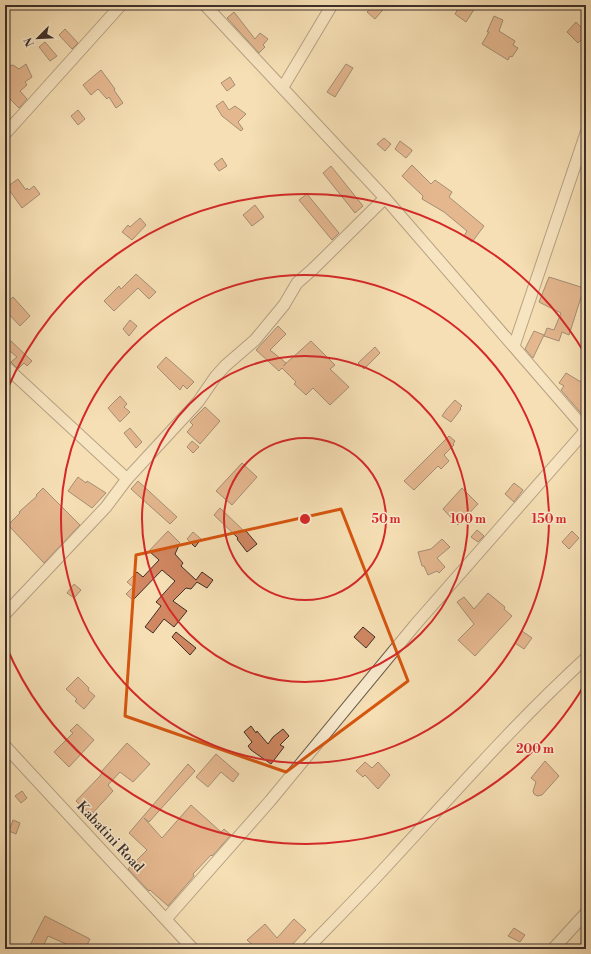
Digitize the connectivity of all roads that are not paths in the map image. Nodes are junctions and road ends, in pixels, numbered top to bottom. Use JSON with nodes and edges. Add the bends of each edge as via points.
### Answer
{"nodes":[{"id":1,"x":121,"y":5,"type":"edge"},
{"id":2,"x":206,"y":5,"type":"edge"},
{"id":3,"x":332,"y":5,"type":"edge"},
{"id":4,"x":283,"y":87,"type":"junction"},
{"id":5,"x":586,"y":133,"type":"edge"},
{"id":6,"x":5,"y":134,"type":"edge"},
{"id":7,"x":385,"y":198,"type":"junction"},
{"id":8,"x":514,"y":346,"type":"junction"},
{"id":9,"x":5,"y":366,"type":"edge"},
{"id":10,"x":586,"y":430,"type":"edge"},
{"id":11,"x":127,"y":479,"type":"junction"},
{"id":12,"x":5,"y":614,"type":"edge"},
{"id":13,"x":586,"y":658,"type":"edge"},
{"id":14,"x":5,"y":746,"type":"edge"},
{"id":15,"x":586,"y":912,"type":"edge"},
{"id":16,"x":166,"y":919,"type":"junction"},
{"id":17,"x":193,"y":949,"type":"edge"},
{"id":18,"x":307,"y":949,"type":"edge"},
{"id":19,"x":553,"y":949,"type":"edge"}],
"edges":[{"from":1,"to":6,"type":"street"},
{"from":2,"to":4,"type":"street"},
{"from":3,"to":4,"type":"street"},
{"from":4,"to":7,"type":"street"},
{"from":5,"to":8,"type":"street"},
{"from":7,"to":8,"type":"street"},
{"from":7,"to":11,"type":"street","via":[[297,283],[284,305],[255,340],[225,366],[198,402]]},
{"from":8,"to":10,"type":"street"},
{"from":9,"to":11,"type":"street"},
{"from":10,"to":16,"type":"street","via":[[415,625],[270,801]]},
{"from":11,"to":12,"type":"street","via":[[106,507]]},
{"from":13,"to":18,"type":"street","via":[[477,768]]},
{"from":14,"to":16,"type":"street","name":"Kabatini Road"},
{"from":15,"to":19,"type":"street"},
{"from":16,"to":17,"type":"street","name":"Kabatini Road"}]}
